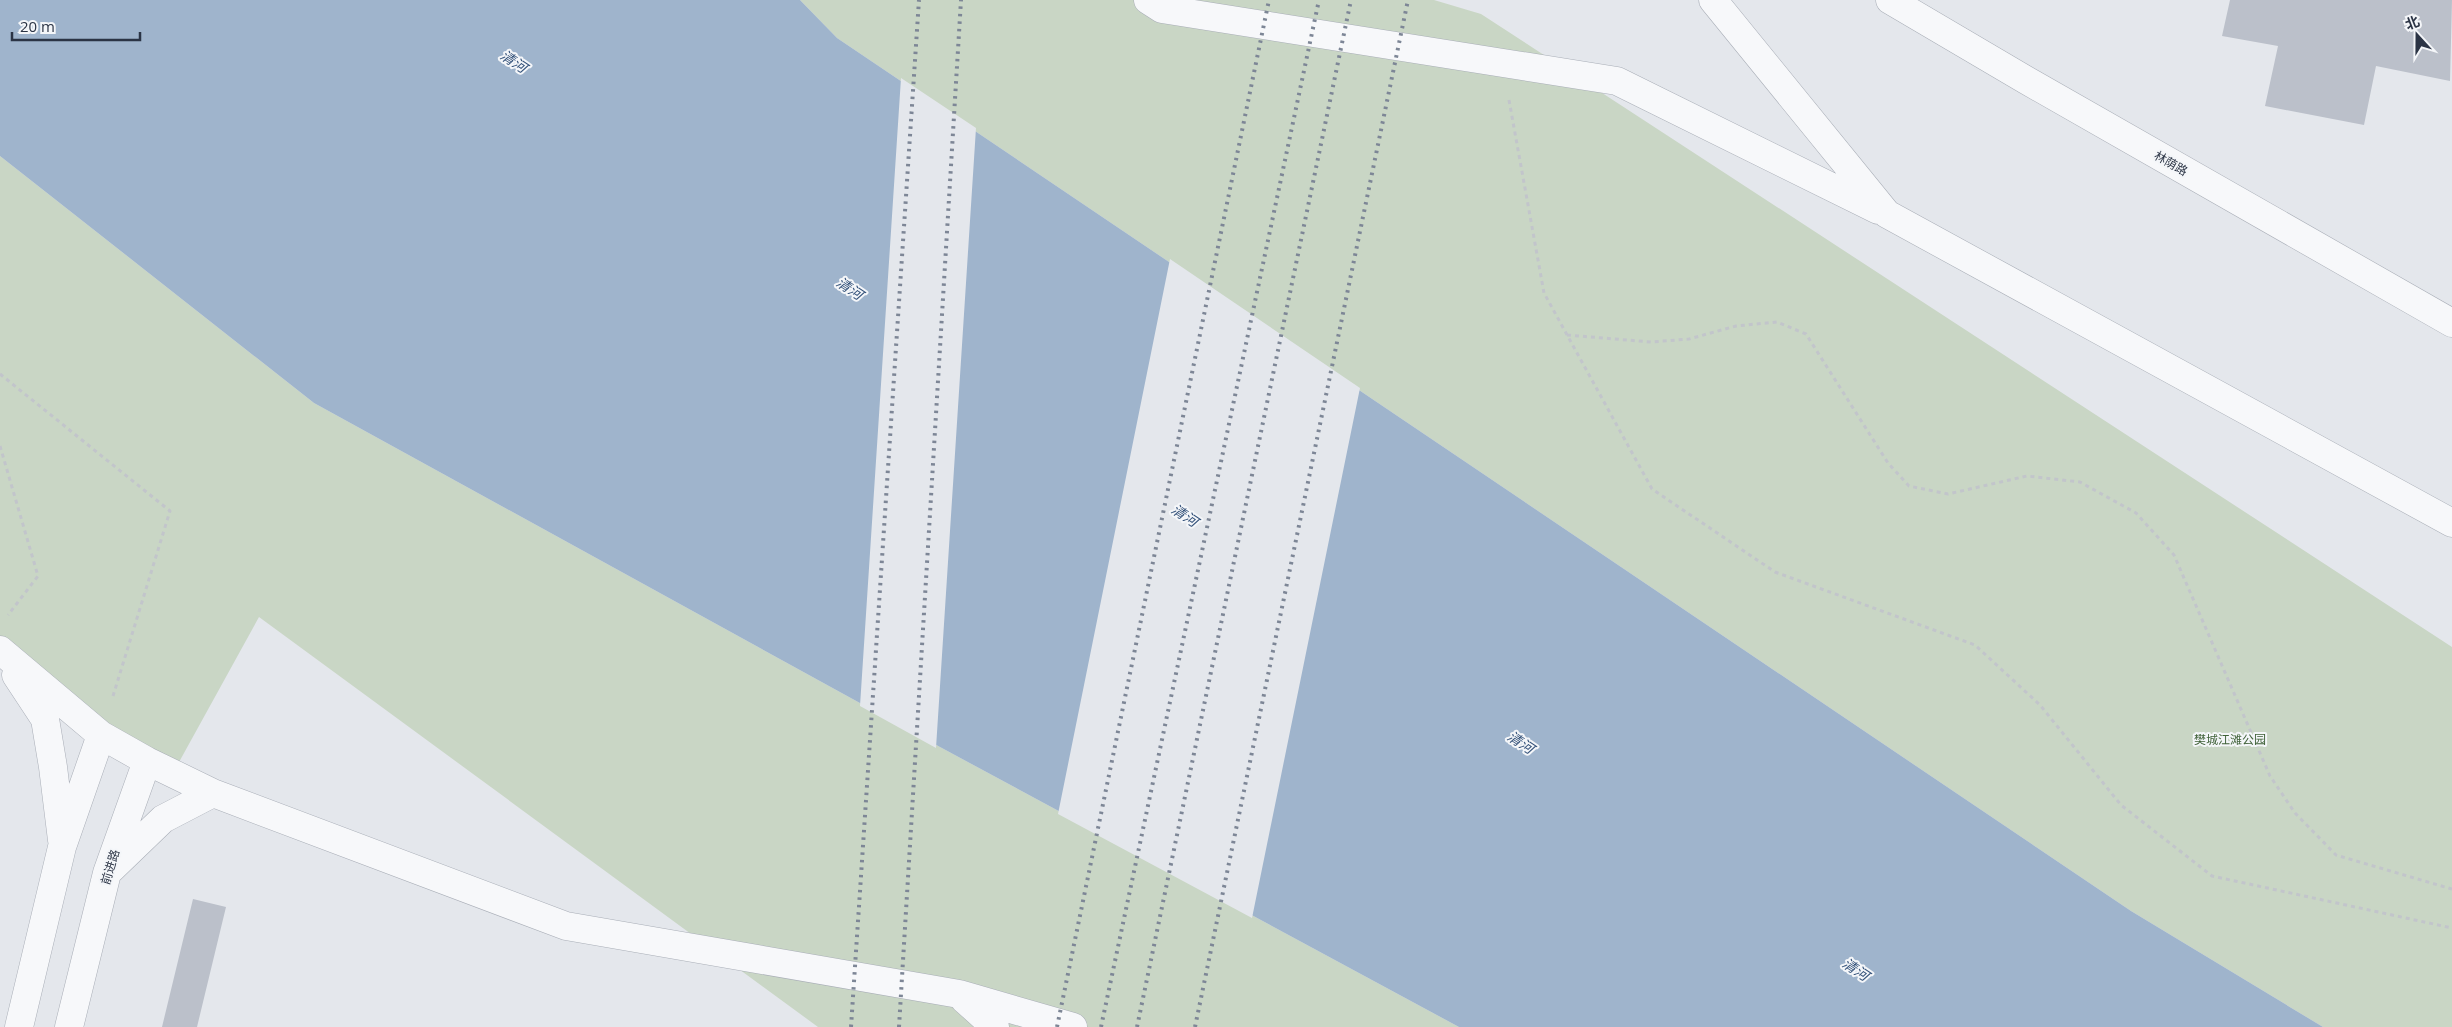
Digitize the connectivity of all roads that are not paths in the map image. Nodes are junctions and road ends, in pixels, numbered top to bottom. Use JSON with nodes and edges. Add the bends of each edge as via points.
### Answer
{"nodes":[{"id":1,"x":1148,"y":0,"type":"edge"},
{"id":2,"x":1713,"y":0,"type":"edge"},
{"id":3,"x":1890,"y":0,"type":"edge"},
{"id":4,"x":1887,"y":214,"type":"junction"},
{"id":5,"x":2452,"y":323,"type":"edge"},
{"id":6,"x":2452,"y":523,"type":"edge"},
{"id":7,"x":1,"y":651,"type":"edge"},
{"id":8,"x":101,"y":735,"type":"junction"},
{"id":9,"x":147,"y":761,"type":"junction"},
{"id":10,"x":213,"y":793,"type":"junction"},
{"id":11,"x":62,"y":847,"type":"junction"},
{"id":12,"x":107,"y":873,"type":"junction"},
{"id":13,"x":959,"y":994,"type":"junction"},
{"id":14,"x":19,"y":1027,"type":"edge"},
{"id":15,"x":69,"y":1027,"type":"edge"},
{"id":16,"x":995,"y":1027,"type":"edge"},
{"id":17,"x":1073,"y":1027,"type":"edge"}],
"edges":[{"from":1,"to":4,"type":"street","via":[[1162,9],[1617,81]]},
{"from":2,"to":4,"type":"street"},
{"from":3,"to":5,"type":"street","name":"林荫路"},
{"from":4,"to":6,"type":"street"},
{"from":7,"to":8,"type":"street"},
{"from":7,"to":11,"type":"street","via":[[45,719]]},
{"from":8,"to":9,"type":"street"},
{"from":8,"to":11,"type":"street"},
{"from":9,"to":10,"type":"street"},
{"from":9,"to":12,"type":"street","name":"前进路"},
{"from":10,"to":12,"type":"street","via":[[163,819]]},
{"from":10,"to":13,"type":"street","via":[[566,926]]},
{"from":11,"to":14,"type":"street"},
{"from":12,"to":15,"type":"street","name":"前进路"},
{"from":13,"to":16,"type":"street"},
{"from":13,"to":17,"type":"street"}]}
